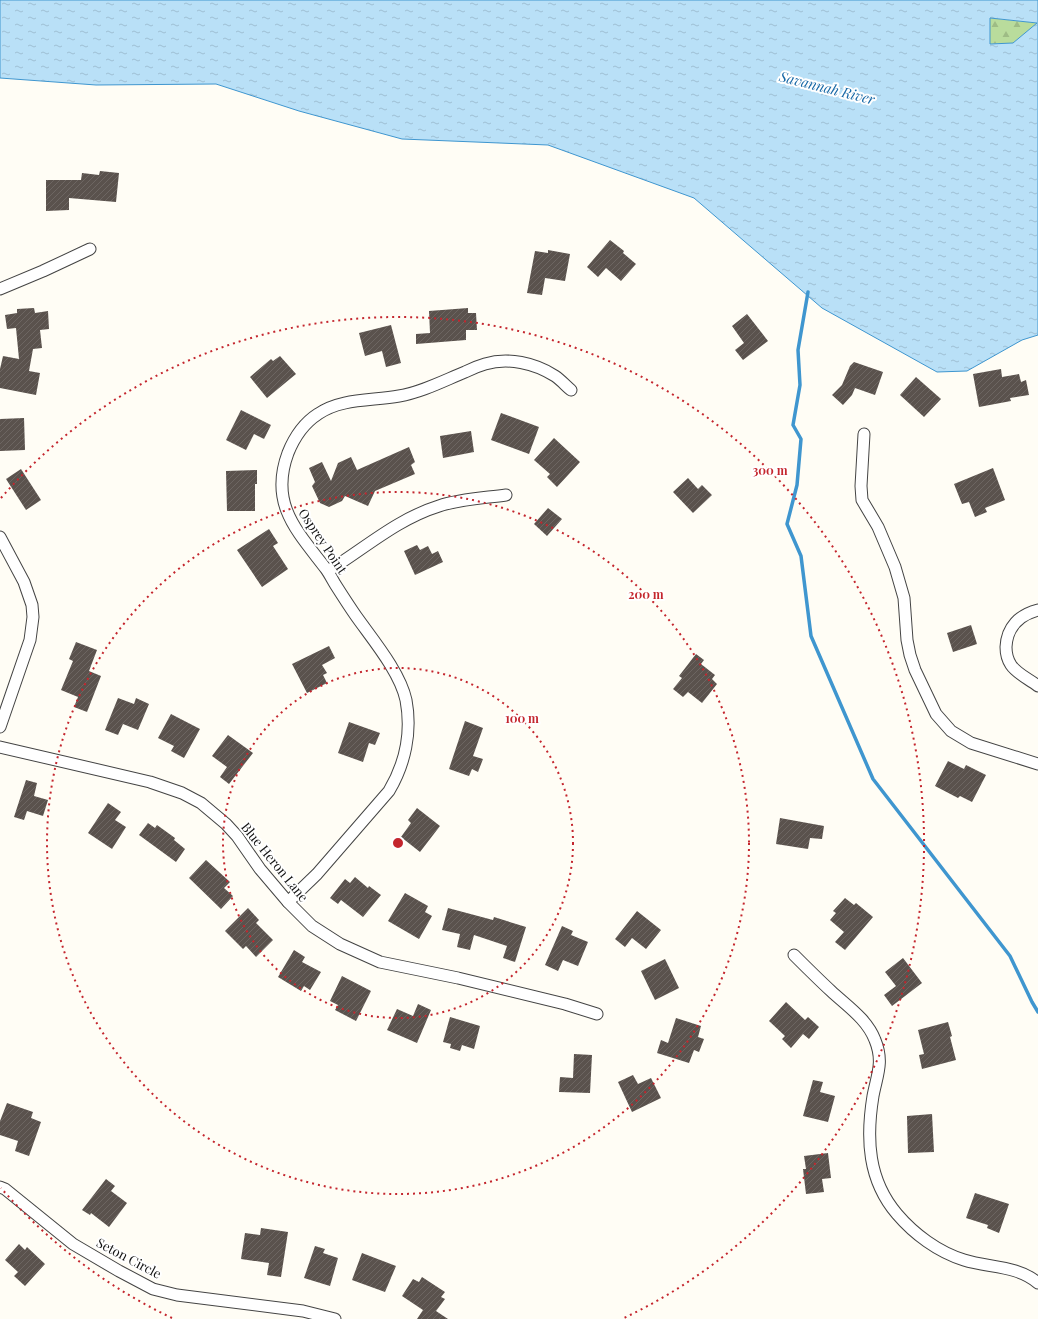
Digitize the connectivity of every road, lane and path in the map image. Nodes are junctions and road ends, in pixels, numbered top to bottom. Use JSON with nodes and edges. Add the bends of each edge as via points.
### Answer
{"nodes":[{"id":1,"x":90,"y":249,"type":"dead end"},
{"id":2,"x":0,"y":289,"type":"edge"},
{"id":3,"x":571,"y":390,"type":"dead end"},
{"id":4,"x":864,"y":434,"type":"dead end"},
{"id":5,"x":506,"y":495,"type":"dead end"},
{"id":6,"x":0,"y":537,"type":"edge"},
{"id":7,"x":328,"y":571,"type":"junction"},
{"id":8,"x":1038,"y":610,"type":"edge"},
{"id":9,"x":1038,"y":686,"type":"edge"},
{"id":10,"x":0,"y":726,"type":"edge"},
{"id":11,"x":0,"y":747,"type":"edge"},
{"id":12,"x":1038,"y":764,"type":"edge"},
{"id":13,"x":288,"y":902,"type":"junction"},
{"id":14,"x":794,"y":955,"type":"dead end"},
{"id":15,"x":597,"y":1014,"type":"dead end"},
{"id":16,"x":0,"y":1187,"type":"edge"},
{"id":17,"x":1038,"y":1284,"type":"edge"},
{"id":18,"x":335,"y":1319,"type":"edge"}],
"edges":[{"from":1,"to":2,"type":"street"},
{"from":3,"to":7,"type":"street","name":"Osprey Point","via":[[543,369],[522,362],[497,362],[485,364],[418,391],[337,405],[318,414],[302,429],[290,449],[282,485],[290,520]]},
{"from":4,"to":12,"type":"street","via":[[862,500],[878,527],[895,567],[904,598],[910,655],[936,714],[951,731],[971,743]]},
{"from":5,"to":7,"type":"street","via":[[440,505],[428,510],[389,530]]},
{"from":6,"to":10,"type":"street","via":[[24,582],[33,616],[30,640]]},
{"from":7,"to":13,"type":"street","name":"Osprey Point","via":[[399,681],[406,700],[407,745],[401,768],[389,791],[317,874]]},
{"from":8,"to":9,"type":"street","via":[[1024,615],[1012,625],[1006,639],[1006,651],[1007,658],[1015,670]]},
{"from":11,"to":13,"type":"street","name":"Blue Heron Lane","via":[[150,782],[182,793],[201,803],[237,836],[260,870]]},
{"from":13,"to":15,"type":"street","name":"Blue Heron Lane","via":[[326,936],[380,962],[458,978]]},
{"from":14,"to":17,"type":"street","via":[[864,1021],[875,1040],[880,1062],[870,1115],[869,1144],[874,1173],[896,1214],[920,1236],[948,1253],[964,1260],[1017,1271]]},
{"from":16,"to":18,"type":"street","name":"Seton Circle","via":[[73,1244],[154,1288],[177,1295],[303,1311]]}]}
